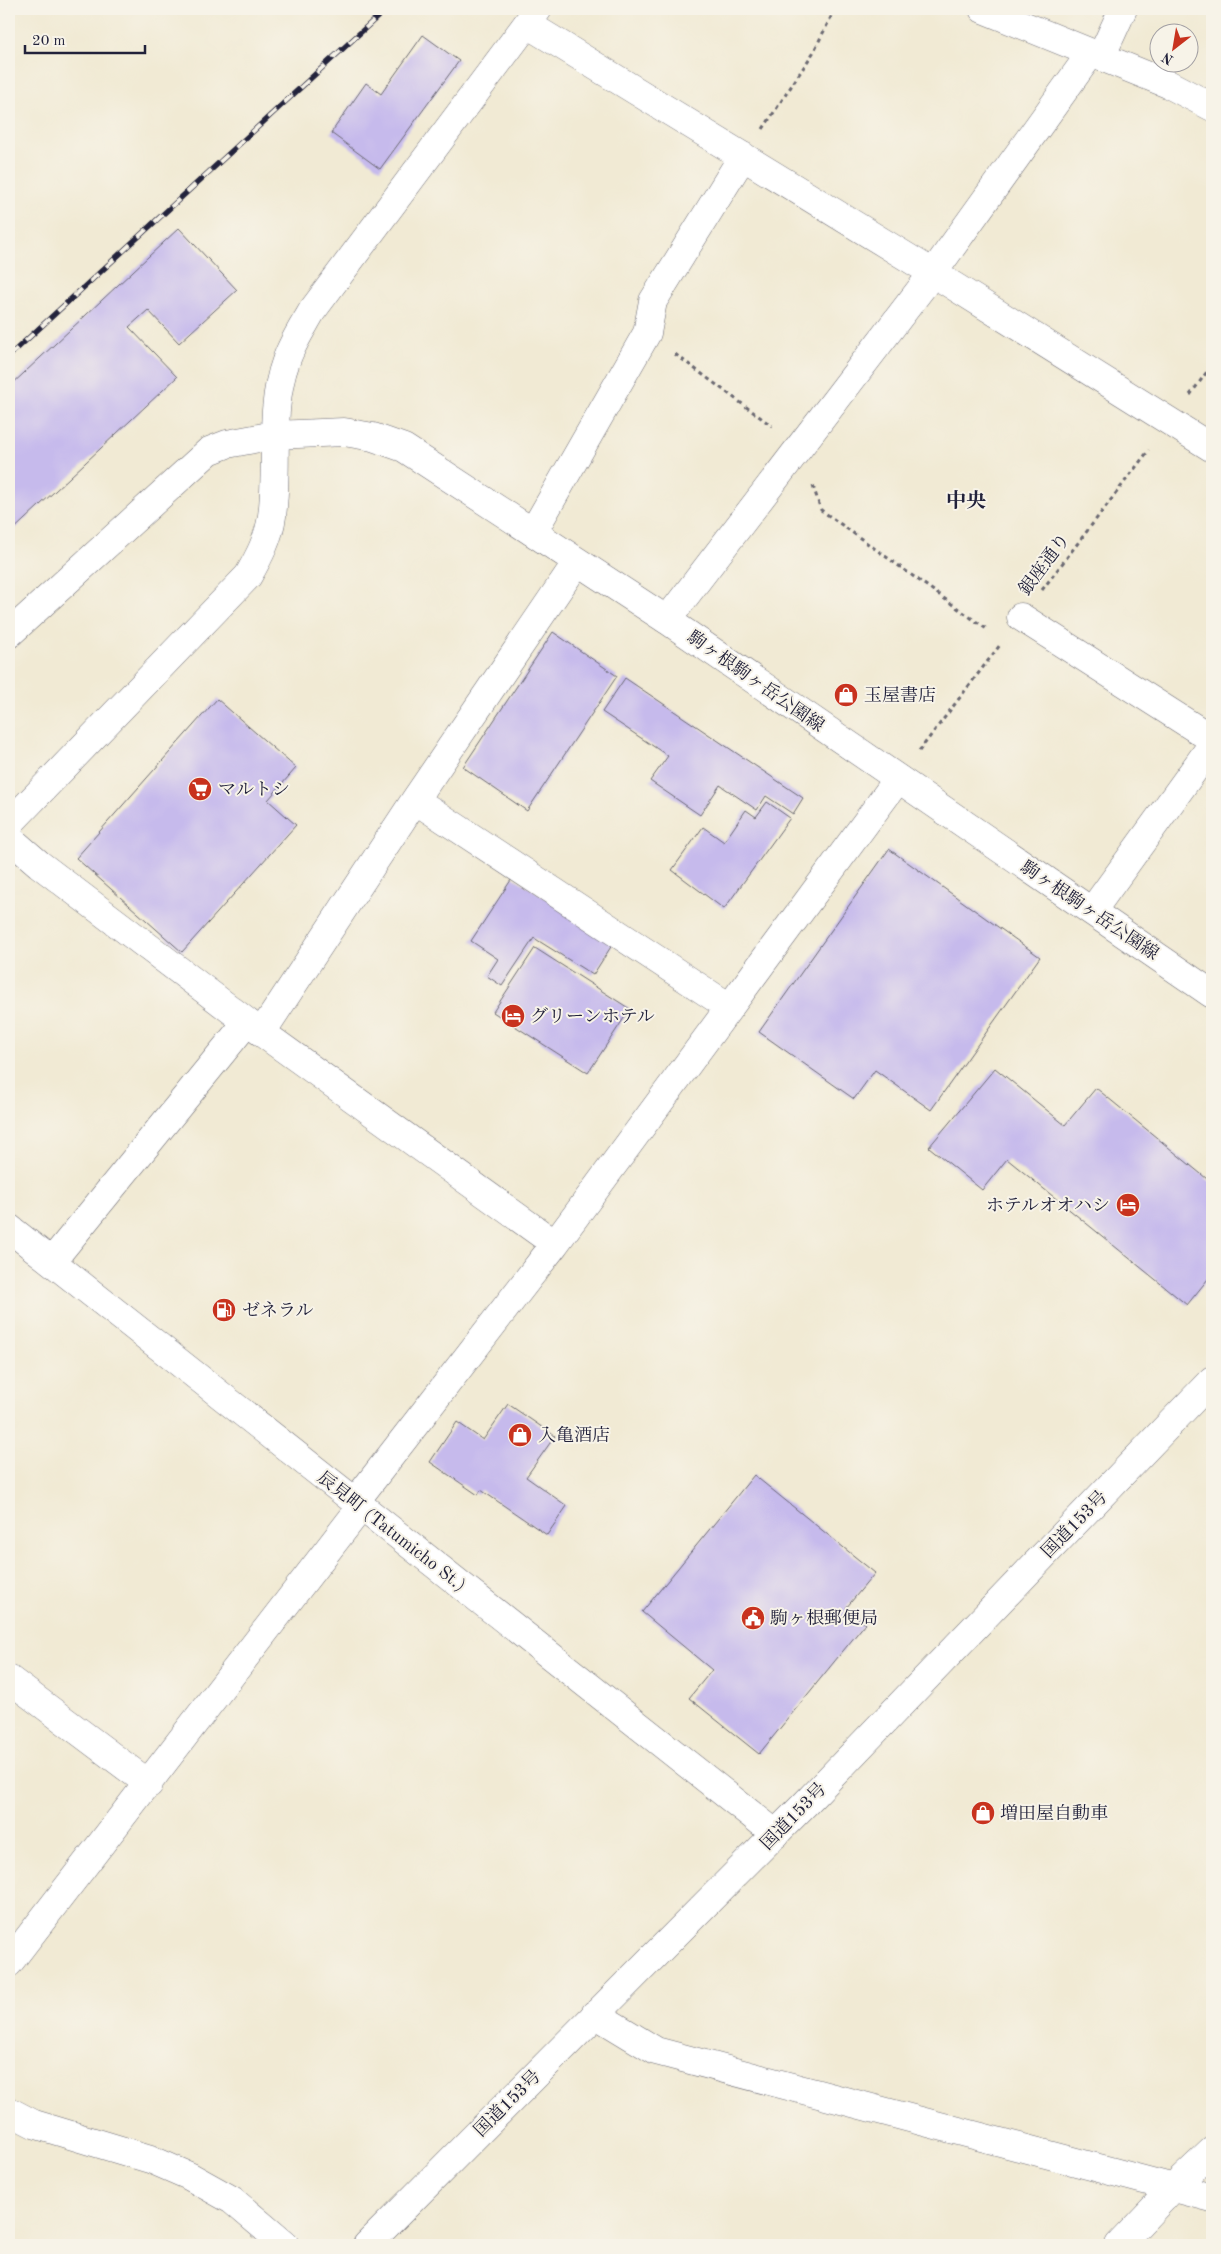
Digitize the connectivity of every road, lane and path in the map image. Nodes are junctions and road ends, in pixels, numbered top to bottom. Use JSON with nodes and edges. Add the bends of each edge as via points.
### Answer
{"nodes":[{"id":1,"x":835,"y":9,"type":"edge"},
{"id":2,"x":982,"y":9,"type":"edge"},
{"id":3,"x":1123,"y":9,"type":"edge"},
{"id":4,"x":532,"y":16,"type":"edge"},
{"id":5,"x":1096,"y":55,"type":"junction"},
{"id":6,"x":1212,"y":107,"type":"edge"},
{"id":7,"x":743,"y":156,"type":"junction"},
{"id":8,"x":933,"y":273,"type":"junction"},
{"id":9,"x":647,"y":333,"type":"junction"},
{"id":10,"x":1212,"y":365,"type":"edge"},
{"id":11,"x":1170,"y":422,"type":"junction"},
{"id":12,"x":275,"y":435,"type":"junction"},
{"id":13,"x":800,"y":447,"type":"junction"},
{"id":14,"x":1212,"y":448,"type":"edge"},
{"id":15,"x":533,"y":532,"type":"junction"},
{"id":16,"x":578,"y":562,"type":"junction"},
{"id":17,"x":1021,"y":617,"type":"junction"},
{"id":18,"x":667,"y":620,"type":"junction"},
{"id":19,"x":9,"y":634,"type":"edge"},
{"id":20,"x":1003,"y":641,"type":"junction"},
{"id":21,"x":1212,"y":738,"type":"edge"},
{"id":22,"x":1212,"y":745,"type":"edge"},
{"id":23,"x":898,"y":779,"type":"junction"},
{"id":24,"x":415,"y":800,"type":"junction"},
{"id":25,"x":10,"y":824,"type":"edge"},
{"id":26,"x":1092,"y":911,"type":"junction"},
{"id":27,"x":1212,"y":994,"type":"edge"},
{"id":28,"x":729,"y":1007,"type":"junction"},
{"id":29,"x":255,"y":1027,"type":"junction"},
{"id":30,"x":9,"y":1228,"type":"edge"},
{"id":31,"x":555,"y":1244,"type":"junction"},
{"id":32,"x":52,"y":1261,"type":"junction"},
{"id":33,"x":1212,"y":1380,"type":"edge"},
{"id":34,"x":358,"y":1504,"type":"junction"},
{"id":35,"x":9,"y":1679,"type":"edge"},
{"id":36,"x":149,"y":1784,"type":"junction"},
{"id":37,"x":776,"y":1834,"type":"junction"},
{"id":38,"x":9,"y":1963,"type":"edge"},
{"id":39,"x":595,"y":2014,"type":"junction"},
{"id":40,"x":9,"y":2111,"type":"edge"},
{"id":41,"x":1212,"y":2151,"type":"edge"},
{"id":42,"x":1174,"y":2187,"type":"junction"},
{"id":43,"x":1212,"y":2198,"type":"edge"},
{"id":44,"x":285,"y":2245,"type":"edge"},
{"id":45,"x":367,"y":2245,"type":"edge"},
{"id":46,"x":1119,"y":2245,"type":"edge"}],
"edges":[{"from":1,"to":7,"type":"path","via":[[813,53],[776,113]]},
{"from":2,"to":5,"type":"main road"},
{"from":3,"to":5,"type":"main road"},
{"from":4,"to":7,"type":"main road"},
{"from":4,"to":12,"type":"main road","via":[[312,311],[294,340],[279,390]]},
{"from":5,"to":6,"type":"main road","via":[[1168,84]]},
{"from":5,"to":8,"type":"main road"},
{"from":7,"to":8,"type":"main road"},
{"from":7,"to":9,"type":"main road","via":[[653,301]]},
{"from":8,"to":11,"type":"main road"},
{"from":8,"to":13,"type":"main road"},
{"from":9,"to":13,"type":"path"},
{"from":9,"to":15,"type":"main road"},
{"from":10,"to":11,"type":"path","name":"銀座通り"},
{"from":11,"to":14,"type":"main road"},
{"from":11,"to":17,"type":"path","name":"銀座通り"},
{"from":12,"to":15,"type":"main road","name":"駒ヶ根駒ヶ岳公園線","via":[[344,432],[374,437],[404,448]]},
{"from":12,"to":19,"type":"main road","name":"駒ヶ根駒ヶ岳公園線","via":[[227,444],[209,451]]},
{"from":12,"to":25,"type":"main road","via":[[272,516],[262,552],[248,576]]},
{"from":13,"to":18,"type":"main road"},
{"from":13,"to":20,"type":"path","via":[[821,510]]},
{"from":15,"to":16,"type":"main road","name":"駒ヶ根駒ヶ岳公園線"},
{"from":16,"to":18,"type":"main road","name":"駒ヶ根駒ヶ岳公園線"},
{"from":16,"to":24,"type":"main road"},
{"from":17,"to":20,"type":"path","name":"銀座通り"},
{"from":17,"to":21,"type":"main road"},
{"from":18,"to":23,"type":"main road","name":"駒ヶ根駒ヶ岳公園線"},
{"from":20,"to":23,"type":"path","name":"銀座通り"},
{"from":22,"to":26,"type":"main road"},
{"from":23,"to":26,"type":"main road","name":"駒ヶ根駒ヶ岳公園線"},
{"from":23,"to":28,"type":"main road"},
{"from":24,"to":28,"type":"main road"},
{"from":24,"to":29,"type":"main road"},
{"from":25,"to":29,"type":"main road","via":[[40,864]]},
{"from":26,"to":27,"type":"main road","name":"駒ヶ根駒ヶ岳公園線"},
{"from":28,"to":31,"type":"main road"},
{"from":29,"to":31,"type":"main road"},
{"from":29,"to":32,"type":"main road"},
{"from":30,"to":32,"type":"main road","name":"辰見町 (Tatumicho St.)"},
{"from":31,"to":34,"type":"main road"},
{"from":32,"to":34,"type":"main road","name":"辰見町 (Tatumicho St.)"},
{"from":33,"to":37,"type":"main road","name":"国道153号"},
{"from":34,"to":36,"type":"main road"},
{"from":34,"to":37,"type":"main road","name":"辰見町 (Tatumicho St.)"},
{"from":35,"to":36,"type":"main road"},
{"from":36,"to":38,"type":"main road"},
{"from":37,"to":39,"type":"main road","name":"国道153号"},
{"from":39,"to":42,"type":"main road","via":[[656,2050]]},
{"from":39,"to":45,"type":"main road","name":"国道153号"},
{"from":40,"to":44,"type":"main road","via":[[34,2124],[150,2159],[189,2176],[232,2200]]},
{"from":41,"to":42,"type":"main road"},
{"from":42,"to":43,"type":"main road"},
{"from":42,"to":46,"type":"main road"}]}
